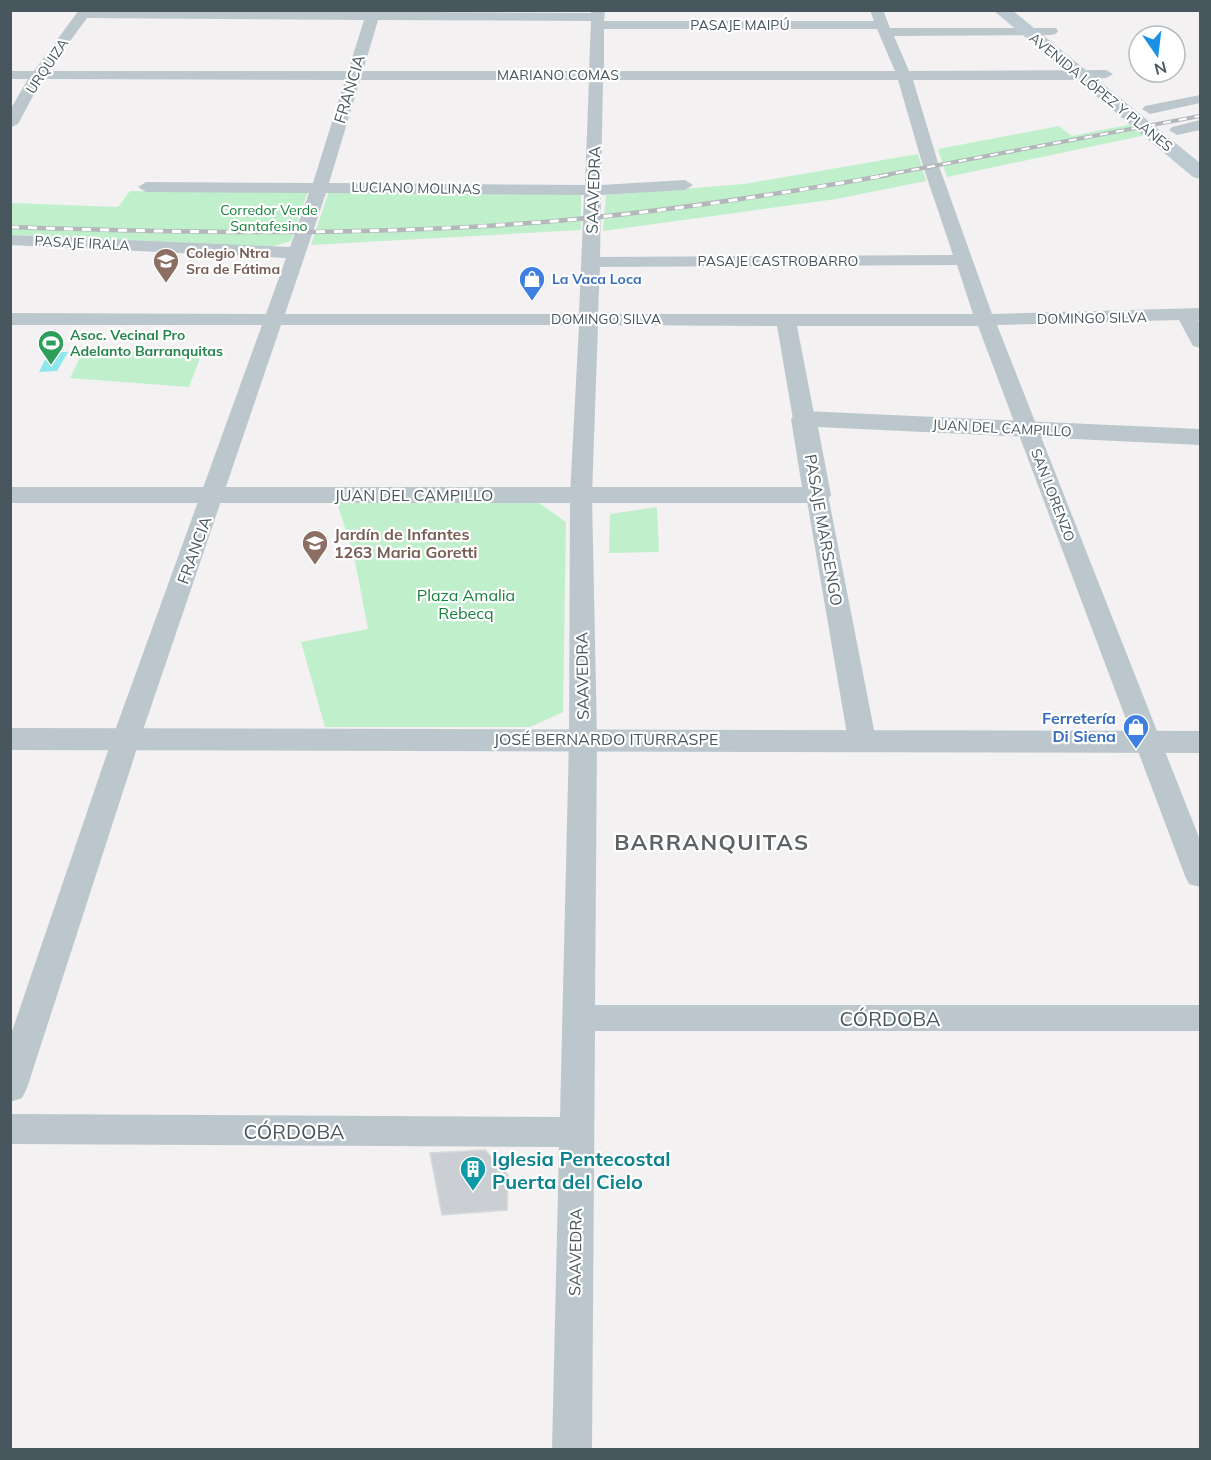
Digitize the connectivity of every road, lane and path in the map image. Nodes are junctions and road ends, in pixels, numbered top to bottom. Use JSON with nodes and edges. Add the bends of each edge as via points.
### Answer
{"nodes":[{"id":1,"x":1001,"y":10,"type":"edge"},
{"id":2,"x":1024,"y":10,"type":"edge"},
{"id":3,"x":85,"y":13,"type":"edge"},
{"id":4,"x":373,"y":13,"type":"edge"},
{"id":5,"x":598,"y":17,"type":"edge"},
{"id":6,"x":881,"y":22,"type":"edge"},
{"id":7,"x":1051,"y":31,"type":"junction"},
{"id":8,"x":1028,"y":32,"type":"junction"},
{"id":9,"x":1106,"y":74,"type":"junction"},
{"id":10,"x":10,"y":75,"type":"edge"},
{"id":11,"x":353,"y":75,"type":"junction"},
{"id":12,"x":37,"y":76,"type":"junction"},
{"id":13,"x":598,"y":76,"type":"junction"},
{"id":14,"x":904,"y":76,"type":"junction"},
{"id":15,"x":1081,"y":76,"type":"junction"},
{"id":16,"x":1200,"y":99,"type":"edge"},
{"id":17,"x":1150,"y":109,"type":"junction"},
{"id":18,"x":10,"y":124,"type":"edge"},
{"id":19,"x":1200,"y":125,"type":"edge"},
{"id":20,"x":1177,"y":129,"type":"junction"},
{"id":21,"x":1192,"y":142,"type":"dead end"},
{"id":22,"x":1200,"y":173,"type":"edge"},
{"id":23,"x":685,"y":185,"type":"dead end"},
{"id":24,"x":146,"y":187,"type":"dead end"},
{"id":25,"x":320,"y":187,"type":"junction"},
{"id":26,"x":592,"y":190,"type":"junction"},
{"id":27,"x":10,"y":240,"type":"edge"},
{"id":28,"x":297,"y":253,"type":"junction"},
{"id":29,"x":965,"y":260,"type":"junction"},
{"id":30,"x":591,"y":262,"type":"junction"},
{"id":31,"x":1193,"y":315,"type":"edge"},
{"id":32,"x":272,"y":318,"type":"junction"},
{"id":33,"x":10,"y":319,"type":"edge"},
{"id":34,"x":588,"y":319,"type":"junction"},
{"id":35,"x":786,"y":320,"type":"junction"},
{"id":36,"x":985,"y":320,"type":"junction"},
{"id":37,"x":1200,"y":342,"type":"edge"},
{"id":38,"x":804,"y":419,"type":"junction"},
{"id":39,"x":1029,"y":429,"type":"junction"},
{"id":40,"x":1200,"y":437,"type":"edge"},
{"id":41,"x":10,"y":495,"type":"edge"},
{"id":42,"x":213,"y":495,"type":"junction"},
{"id":43,"x":581,"y":495,"type":"junction"},
{"id":44,"x":817,"y":495,"type":"junction"},
{"id":45,"x":10,"y":739,"type":"edge"},
{"id":46,"x":126,"y":739,"type":"junction"},
{"id":47,"x":583,"y":739,"type":"junction"},
{"id":48,"x":862,"y":740,"type":"junction"},
{"id":49,"x":1147,"y":742,"type":"junction"},
{"id":50,"x":1200,"y":742,"type":"edge"},
{"id":51,"x":1200,"y":876,"type":"edge"},
{"id":52,"x":579,"y":1018,"type":"junction"},
{"id":53,"x":1200,"y":1018,"type":"edge"},
{"id":54,"x":10,"y":1088,"type":"edge"},
{"id":55,"x":10,"y":1129,"type":"edge"},
{"id":56,"x":577,"y":1132,"type":"junction"},
{"id":57,"x":572,"y":1449,"type":"edge"}],
"edges":[{"from":1,"to":8,"type":"main road","name":"AVENIDA LÓPEZ Y PLANES"},
{"from":2,"to":7,"type":"main road","name":"AVENIDA LÓPEZ Y PLANES"},
{"from":3,"to":4,"type":"street","name":"PASAJE MAIPÚ"},
{"from":3,"to":12,"type":"street","name":"URQUIZA"},
{"from":4,"to":5,"type":"street","name":"PASAJE MAIPÚ"},
{"from":4,"to":11,"type":"street","name":"FRANCIA"},
{"from":5,"to":6,"type":"street","name":"PASAJE MAIPÚ"},
{"from":5,"to":13,"type":"street","name":"SAAVEDRA"},
{"from":6,"to":8,"type":"street","name":"PASAJE MAIPÚ"},
{"from":6,"to":14,"type":"street","name":"SAN LORENZO"},
{"from":7,"to":8,"type":"street","name":"PASAJE MAIPÚ"},
{"from":7,"to":9,"type":"main road","name":"AVENIDA LÓPEZ Y PLANES"},
{"from":8,"to":15,"type":"main road","name":"AVENIDA LÓPEZ Y PLANES"},
{"from":9,"to":15,"type":"street","name":"MARIANO COMAS"},
{"from":9,"to":17,"type":"main road","name":"AVENIDA LÓPEZ Y PLANES"},
{"from":10,"to":12,"type":"street","name":"MARIANO COMAS"},
{"from":11,"to":12,"type":"street","name":"MARIANO COMAS"},
{"from":11,"to":13,"type":"street","name":"MARIANO COMAS"},
{"from":11,"to":25,"type":"street","name":"FRANCIA"},
{"from":12,"to":18,"type":"street","name":"URQUIZA"},
{"from":13,"to":14,"type":"street","name":"MARIANO COMAS"},
{"from":13,"to":26,"type":"street","name":"SAAVEDRA"},
{"from":14,"to":15,"type":"street","name":"MARIANO COMAS"},
{"from":14,"to":29,"type":"street","name":"SAN LORENZO"},
{"from":15,"to":22,"type":"main road","name":"AVENIDA LÓPEZ Y PLANES"},
{"from":16,"to":17,"type":"street"},
{"from":17,"to":20,"type":"main road","name":"AVENIDA LÓPEZ Y PLANES"},
{"from":19,"to":20,"type":"street"},
{"from":20,"to":21,"type":"main road","name":"AVENIDA LÓPEZ Y PLANES"},
{"from":23,"to":26,"type":"street","name":"LUCIANO MOLINAS"},
{"from":24,"to":25,"type":"street","name":"LUCIANO MOLINAS"},
{"from":25,"to":26,"type":"street","name":"LUCIANO MOLINAS"},
{"from":25,"to":28,"type":"street","name":"FRANCIA"},
{"from":26,"to":30,"type":"street","name":"SAAVEDRA"},
{"from":27,"to":28,"type":"street","name":"PASAJE IRALA"},
{"from":28,"to":32,"type":"street","name":"FRANCIA"},
{"from":29,"to":30,"type":"street","name":"PASAJE CASTROBARRO"},
{"from":29,"to":36,"type":"street","name":"SAN LORENZO"},
{"from":30,"to":34,"type":"street","name":"SAAVEDRA"},
{"from":31,"to":36,"type":"street","name":"DOMINGO SILVA"},
{"from":31,"to":37,"type":"street"},
{"from":32,"to":33,"type":"street","name":"DOMINGO SILVA"},
{"from":32,"to":34,"type":"street","name":"DOMINGO SILVA"},
{"from":32,"to":42,"type":"street","name":"FRANCIA"},
{"from":34,"to":35,"type":"street","name":"DOMINGO SILVA"},
{"from":34,"to":43,"type":"street","name":"SAAVEDRA"},
{"from":35,"to":36,"type":"street","name":"DOMINGO SILVA"},
{"from":35,"to":38,"type":"street","name":"PASAJE MARSENGO"},
{"from":36,"to":39,"type":"street","name":"SAN LORENZO"},
{"from":38,"to":39,"type":"street","name":"JUAN DEL CAMPILLO"},
{"from":38,"to":44,"type":"street","name":"PASAJE MARSENGO"},
{"from":39,"to":40,"type":"street","name":"JUAN DEL CAMPILLO"},
{"from":39,"to":49,"type":"street","name":"SAN LORENZO"},
{"from":41,"to":42,"type":"street","name":"JUAN DEL CAMPILLO"},
{"from":42,"to":43,"type":"street","name":"JUAN DEL CAMPILLO"},
{"from":42,"to":46,"type":"street","name":"FRANCIA"},
{"from":43,"to":44,"type":"street","name":"JUAN DEL CAMPILLO"},
{"from":43,"to":47,"type":"street","name":"SAAVEDRA"},
{"from":44,"to":48,"type":"street","name":"PASAJE MARSENGO"},
{"from":45,"to":46,"type":"street","name":"JOSÉ BERNARDO ITURRASPE"},
{"from":46,"to":47,"type":"street","name":"JOSÉ BERNARDO ITURRASPE"},
{"from":46,"to":54,"type":"street","name":"FRANCIA"},
{"from":47,"to":48,"type":"street","name":"JOSÉ BERNARDO ITURRASPE"},
{"from":47,"to":52,"type":"street","name":"SAAVEDRA"},
{"from":48,"to":49,"type":"street","name":"JOSÉ BERNARDO ITURRASPE"},
{"from":49,"to":50,"type":"street","name":"JOSÉ BERNARDO ITURRASPE"},
{"from":49,"to":51,"type":"street","name":"SAN LORENZO"},
{"from":52,"to":53,"type":"street","name":"CÓRDOBA"},
{"from":52,"to":56,"type":"street","name":"SAAVEDRA"},
{"from":55,"to":56,"type":"street","name":"CÓRDOBA"},
{"from":56,"to":57,"type":"street","name":"SAAVEDRA"}]}
